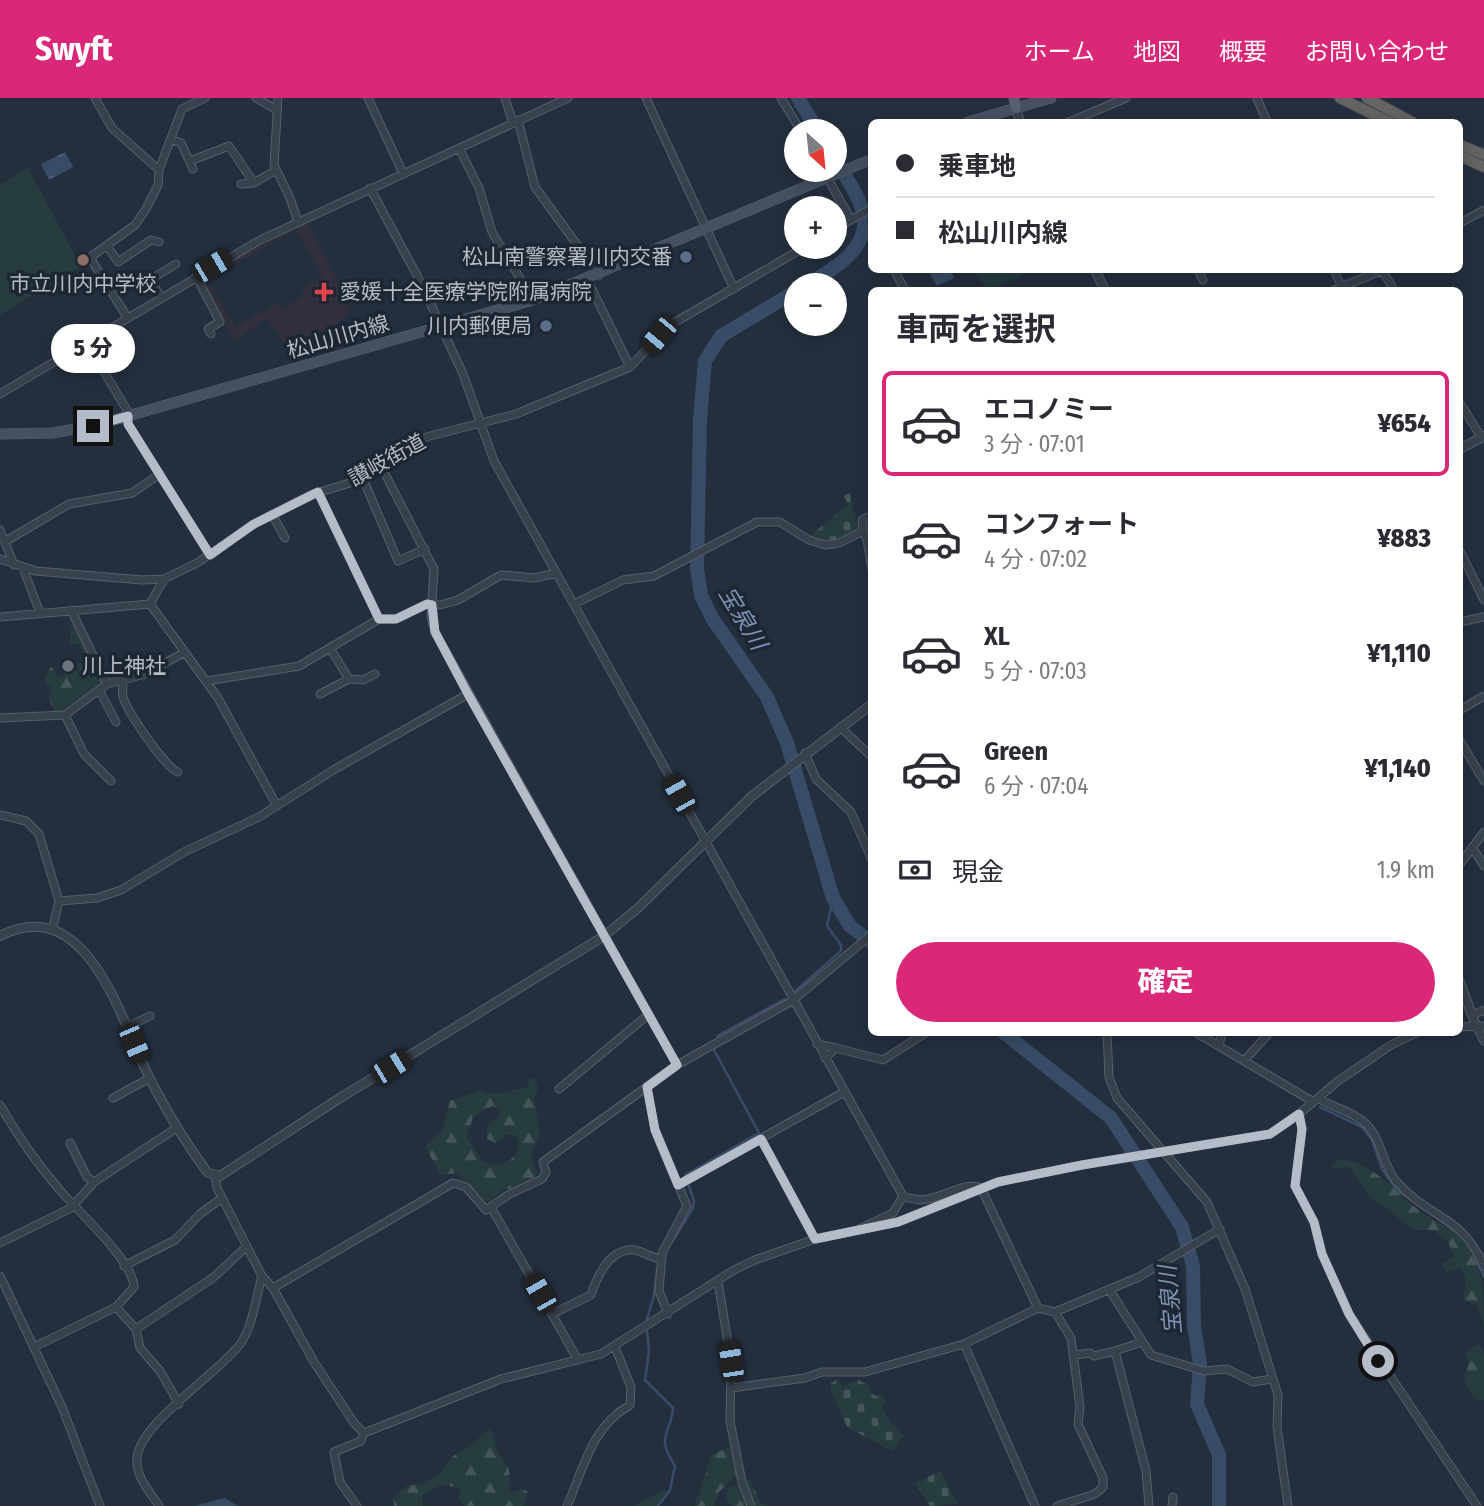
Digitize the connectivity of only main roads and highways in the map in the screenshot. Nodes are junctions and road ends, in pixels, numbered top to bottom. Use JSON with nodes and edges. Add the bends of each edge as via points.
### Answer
{"nodes":[{"id":1,"x":1051,"y":98,"type":"edge"},
{"id":2,"x":1340,"y":98,"type":"edge"},
{"id":3,"x":1367,"y":98,"type":"edge"},
{"id":4,"x":1015,"y":103,"type":"edge"},
{"id":5,"x":975,"y":119,"type":"edge"},
{"id":6,"x":1383,"y":119,"type":"edge"},
{"id":7,"x":1406,"y":119,"type":"edge"},
{"id":8,"x":1463,"y":146,"type":"edge"},
{"id":9,"x":1484,"y":155,"type":"edge"},
{"id":10,"x":1463,"y":157,"type":"edge"},
{"id":11,"x":868,"y":161,"type":"edge"},
{"id":12,"x":1484,"y":167,"type":"edge"},
{"id":13,"x":847,"y":170,"type":"edge"},
{"id":14,"x":811,"y":182,"type":"edge"},
{"id":15,"x":0,"y":434,"type":"edge"}],
"edges":[{"from":1,"to":4,"type":"main road"},
{"from":2,"to":6,"type":"highway"},
{"from":3,"to":7,"type":"highway"},
{"from":4,"to":5,"type":"main road"},
{"from":8,"to":9,"type":"highway"},
{"from":10,"to":12,"type":"highway"},
{"from":11,"to":13,"type":"main road","name":"松山川内線"},
{"from":14,"to":15,"type":"main road","name":"松山川内線","via":[[533,300],[128,416],[62,432]]}]}
